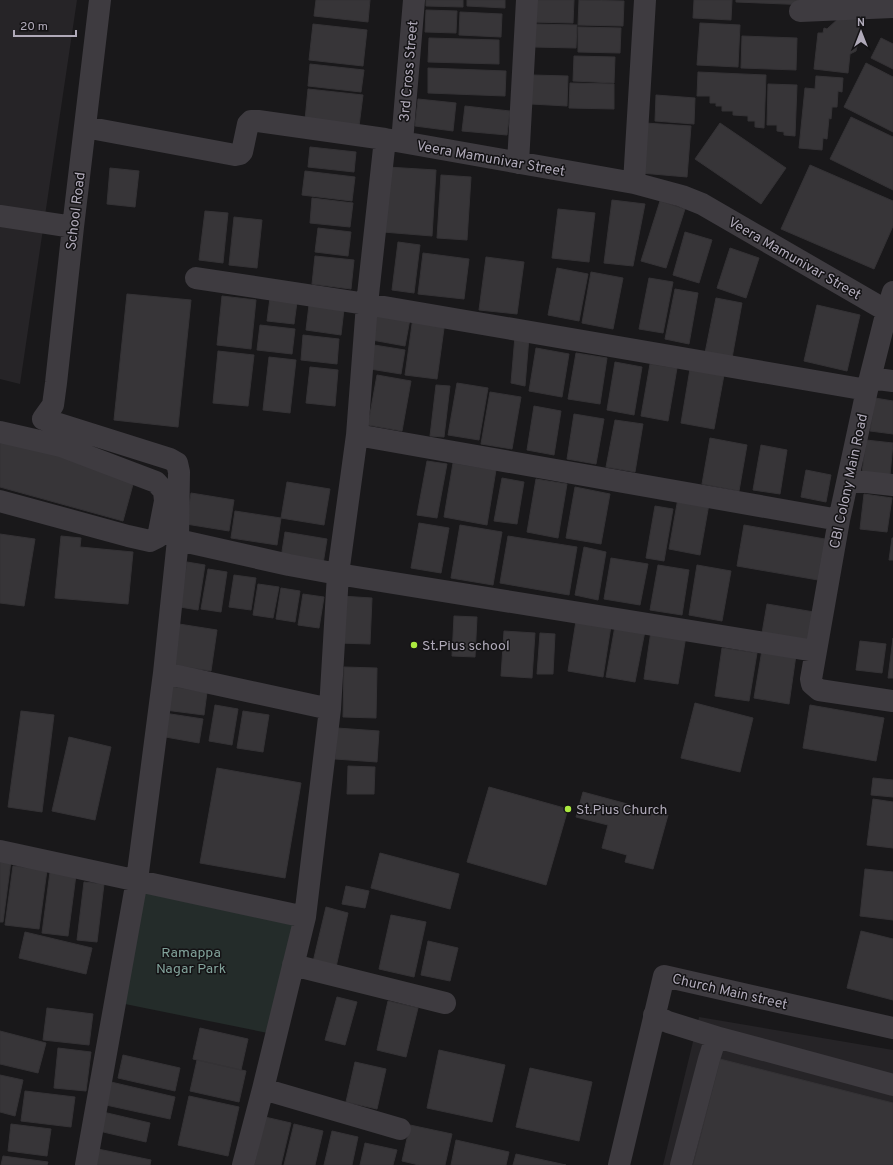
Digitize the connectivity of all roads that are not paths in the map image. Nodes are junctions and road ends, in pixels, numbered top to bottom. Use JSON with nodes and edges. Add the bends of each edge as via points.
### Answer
{"nodes":[{"id":1,"x":100,"y":0,"type":"edge"},
{"id":2,"x":414,"y":0,"type":"edge"},
{"id":3,"x":527,"y":0,"type":"edge"},
{"id":4,"x":645,"y":0,"type":"edge"},
{"id":5,"x":893,"y":7,"type":"edge"},
{"id":6,"x":800,"y":11,"type":"dead end"},
{"id":7,"x":85,"y":127,"type":"junction"},
{"id":8,"x":394,"y":141,"type":"junction"},
{"id":9,"x":518,"y":163,"type":"junction"},
{"id":10,"x":634,"y":183,"type":"junction"},
{"id":11,"x":0,"y":216,"type":"edge"},
{"id":12,"x":73,"y":227,"type":"junction"},
{"id":13,"x":196,"y":278,"type":"dead end"},
{"id":14,"x":367,"y":304,"type":"junction"},
{"id":15,"x":891,"y":305,"type":"edge"},
{"id":16,"x":893,"y":381,"type":"edge"},
{"id":17,"x":868,"y":384,"type":"junction"},
{"id":18,"x":0,"y":418,"type":"edge"},
{"id":19,"x":54,"y":431,"type":"junction"},
{"id":20,"x":0,"y":432,"type":"edge"},
{"id":21,"x":357,"y":435,"type":"junction"},
{"id":22,"x":848,"y":480,"type":"junction"},
{"id":23,"x":893,"y":485,"type":"edge"},
{"id":24,"x":0,"y":501,"type":"edge"},
{"id":25,"x":839,"y":520,"type":"junction"},
{"id":26,"x":178,"y":540,"type":"junction"},
{"id":27,"x":338,"y":574,"type":"junction"},
{"id":28,"x":815,"y":651,"type":"junction"},
{"id":29,"x":164,"y":673,"type":"junction"},
{"id":30,"x":893,"y":701,"type":"edge"},
{"id":31,"x":330,"y":708,"type":"junction"},
{"id":32,"x":0,"y":850,"type":"edge"},
{"id":33,"x":138,"y":880,"type":"junction"},
{"id":34,"x":305,"y":917,"type":"junction"},
{"id":35,"x":293,"y":965,"type":"junction"},
{"id":36,"x":445,"y":1004,"type":"dead end"},
{"id":37,"x":654,"y":1015,"type":"junction"},
{"id":38,"x":893,"y":1028,"type":"edge"},
{"id":39,"x":716,"y":1037,"type":"junction"},
{"id":40,"x":893,"y":1085,"type":"edge"},
{"id":41,"x":263,"y":1089,"type":"junction"},
{"id":42,"x":400,"y":1130,"type":"dead end"},
{"id":43,"x":86,"y":1165,"type":"edge"},
{"id":44,"x":243,"y":1165,"type":"edge"},
{"id":45,"x":619,"y":1165,"type":"edge"},
{"id":46,"x":681,"y":1165,"type":"edge"}],
"edges":[{"from":1,"to":7,"type":"street","name":"School Road"},
{"from":2,"to":8,"type":"street","name":"3rd Cross Street"},
{"from":3,"to":9,"type":"street"},
{"from":4,"to":10,"type":"street"},
{"from":5,"to":6,"type":"street"},
{"from":7,"to":8,"type":"street","name":"Veera Mamunivar Street","via":[[235,155],[242,152],[247,126],[254,120]]},
{"from":7,"to":12,"type":"street","name":"School Road"},
{"from":8,"to":9,"type":"street","name":"Veera Mamunivar Street"},
{"from":8,"to":14,"type":"street","name":"3rd Cross Street"},
{"from":9,"to":10,"type":"street","name":"Veera Mamunivar Street"},
{"from":10,"to":15,"type":"street","name":"Veera Mamunivar Street","via":[[702,204]]},
{"from":11,"to":12,"type":"street"},
{"from":12,"to":19,"type":"street","name":"School Road","via":[[53,405]]},
{"from":13,"to":14,"type":"street"},
{"from":14,"to":17,"type":"street"},
{"from":14,"to":21,"type":"street","name":"3rd Cross Street"},
{"from":15,"to":17,"type":"street","name":"CBI Colony Main Road"},
{"from":16,"to":17,"type":"street"},
{"from":17,"to":22,"type":"street","name":"CBI Colony Main Road"},
{"from":18,"to":19,"type":"street"},
{"from":19,"to":20,"type":"street"},
{"from":19,"to":24,"type":"street","via":[[156,482],[164,491],[158,536],[150,541]]},
{"from":19,"to":26,"type":"street","via":[[170,458],[177,463]]},
{"from":21,"to":25,"type":"street"},
{"from":21,"to":27,"type":"street","name":"3rd Cross Street"},
{"from":22,"to":23,"type":"street"},
{"from":22,"to":25,"type":"street","name":"CBI Colony Main Road"},
{"from":25,"to":28,"type":"street","name":"CBI Colony Main Road"},
{"from":26,"to":27,"type":"street","via":[[289,566]]},
{"from":26,"to":29,"type":"street"},
{"from":27,"to":28,"type":"street"},
{"from":27,"to":31,"type":"street","name":"3rd Cross Street"},
{"from":28,"to":30,"type":"street","name":"CBI Colony Main Road","via":[[812,684],[818,690]]},
{"from":29,"to":31,"type":"street"},
{"from":29,"to":33,"type":"street"},
{"from":31,"to":34,"type":"street","name":"3rd Cross Street"},
{"from":32,"to":33,"type":"street"},
{"from":33,"to":34,"type":"street"},
{"from":33,"to":43,"type":"street"},
{"from":34,"to":35,"type":"street","name":"3rd Cross Street"},
{"from":35,"to":36,"type":"street"},
{"from":35,"to":41,"type":"street","name":"3rd Cross Street"},
{"from":37,"to":38,"type":"street","name":"Church Main street","via":[[664,976]]},
{"from":37,"to":39,"type":"street"},
{"from":37,"to":45,"type":"street","name":"Church Main street"},
{"from":39,"to":40,"type":"street"},
{"from":39,"to":46,"type":"street"},
{"from":41,"to":42,"type":"street"},
{"from":41,"to":44,"type":"street","name":"3rd Cross Street"}]}
